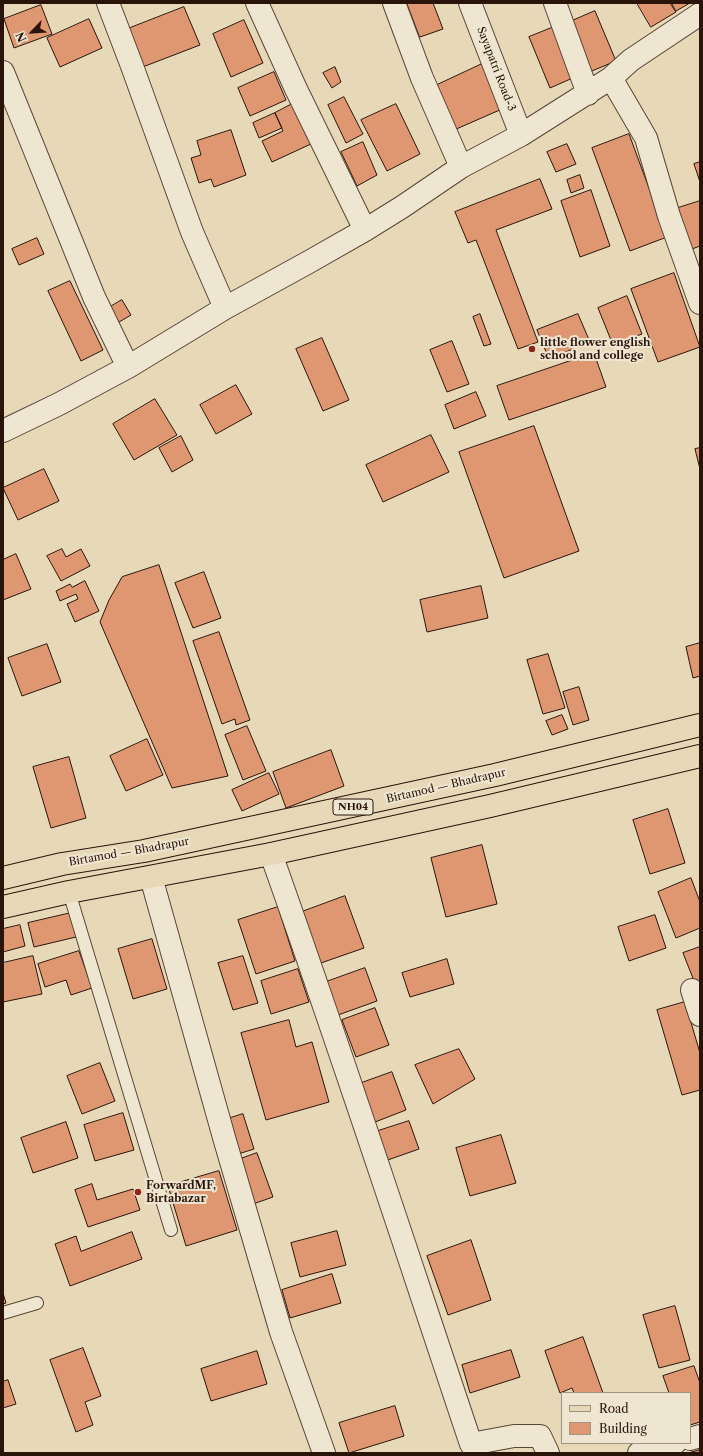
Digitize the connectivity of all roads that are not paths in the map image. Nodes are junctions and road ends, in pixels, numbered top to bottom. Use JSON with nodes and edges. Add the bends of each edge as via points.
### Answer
{"nodes":[{"id":1,"x":108,"y":3,"type":"edge"},
{"id":2,"x":257,"y":3,"type":"edge"},
{"id":3,"x":394,"y":3,"type":"edge"},
{"id":4,"x":470,"y":3,"type":"edge"},
{"id":5,"x":554,"y":3,"type":"edge"},
{"id":6,"x":700,"y":14,"type":"edge"},
{"id":7,"x":3,"y":72,"type":"edge"},
{"id":8,"x":611,"y":78,"type":"junction"},
{"id":9,"x":588,"y":94,"type":"junction"},
{"id":10,"x":521,"y":135,"type":"junction"},
{"id":11,"x":461,"y":167,"type":"junction"},
{"id":12,"x":366,"y":230,"type":"junction"},
{"id":13,"x":700,"y":303,"type":"edge"},
{"id":14,"x":225,"y":308,"type":"junction"},
{"id":15,"x":128,"y":367,"type":"junction"},
{"id":16,"x":3,"y":431,"type":"edge"},
{"id":17,"x":700,"y":725,"type":"edge"},
{"id":18,"x":622,"y":744,"type":"junction"},
{"id":19,"x":699,"y":759,"type":"edge"},
{"id":20,"x":625,"y":774,"type":"junction"},
{"id":21,"x":271,"y":854,"type":"junction"},
{"id":22,"x":151,"y":877,"type":"junction"},
{"id":23,"x":3,"y":878,"type":"edge"},
{"id":24,"x":69,"y":892,"type":"junction"},
{"id":25,"x":3,"y":907,"type":"edge"},
{"id":26,"x":692,"y":990,"type":"dead end"},
{"id":27,"x":700,"y":1015,"type":"edge"},
{"id":28,"x":171,"y":1230,"type":"dead end"},
{"id":29,"x":36,"y":1303,"type":"dead end"},
{"id":30,"x":3,"y":1312,"type":"edge"},
{"id":31,"x":671,"y":1444,"type":"edge"},
{"id":32,"x":324,"y":1453,"type":"edge"},
{"id":33,"x":548,"y":1453,"type":"edge"},
{"id":34,"x":639,"y":1453,"type":"edge"}],
"edges":[{"from":1,"to":14,"type":"street","via":[[192,232]]},
{"from":2,"to":12,"type":"street","via":[[296,89]]},
{"from":3,"to":11,"type":"street","via":[[422,78]]},
{"from":4,"to":10,"type":"street","name":"Sayapatri Road-3"},
{"from":5,"to":9,"type":"street"},
{"from":6,"to":8,"type":"street","via":[[631,60]]},
{"from":7,"to":15,"type":"street","via":[[94,297]]},
{"from":8,"to":9,"type":"street"},
{"from":8,"to":13,"type":"street","via":[[646,138],[669,216]]},
{"from":9,"to":10,"type":"street"},
{"from":10,"to":11,"type":"street"},
{"from":11,"to":12,"type":"street"},
{"from":12,"to":14,"type":"street"},
{"from":14,"to":15,"type":"street"},
{"from":15,"to":16,"type":"street"},
{"from":17,"to":18,"type":"main road","name":"Birtamod — Bhadrapur","number":"NH04"},
{"from":18,"to":20,"type":"main road"},
{"from":18,"to":23,"type":"main road","name":"Birtamod — Bhadrapur","number":"NH04","via":[[281,822],[144,851],[62,864]]},
{"from":19,"to":20,"type":"main road","number":"NH04"},
{"from":20,"to":21,"type":"main road","number":"NH04"},
{"from":21,"to":22,"type":"main road","number":"NH04"},
{"from":21,"to":33,"type":"street","via":[[306,951],[471,1444],[514,1436],[540,1436]]},
{"from":22,"to":24,"type":"main road","number":"NH04"},
{"from":22,"to":32,"type":"street","via":[[281,1332]]},
{"from":24,"to":25,"type":"main road","number":"NH04"},
{"from":24,"to":28,"type":"lane"},
{"from":26,"to":27,"type":"street"},
{"from":29,"to":30,"type":"lane"},
{"from":31,"to":34,"type":"street"}]}
